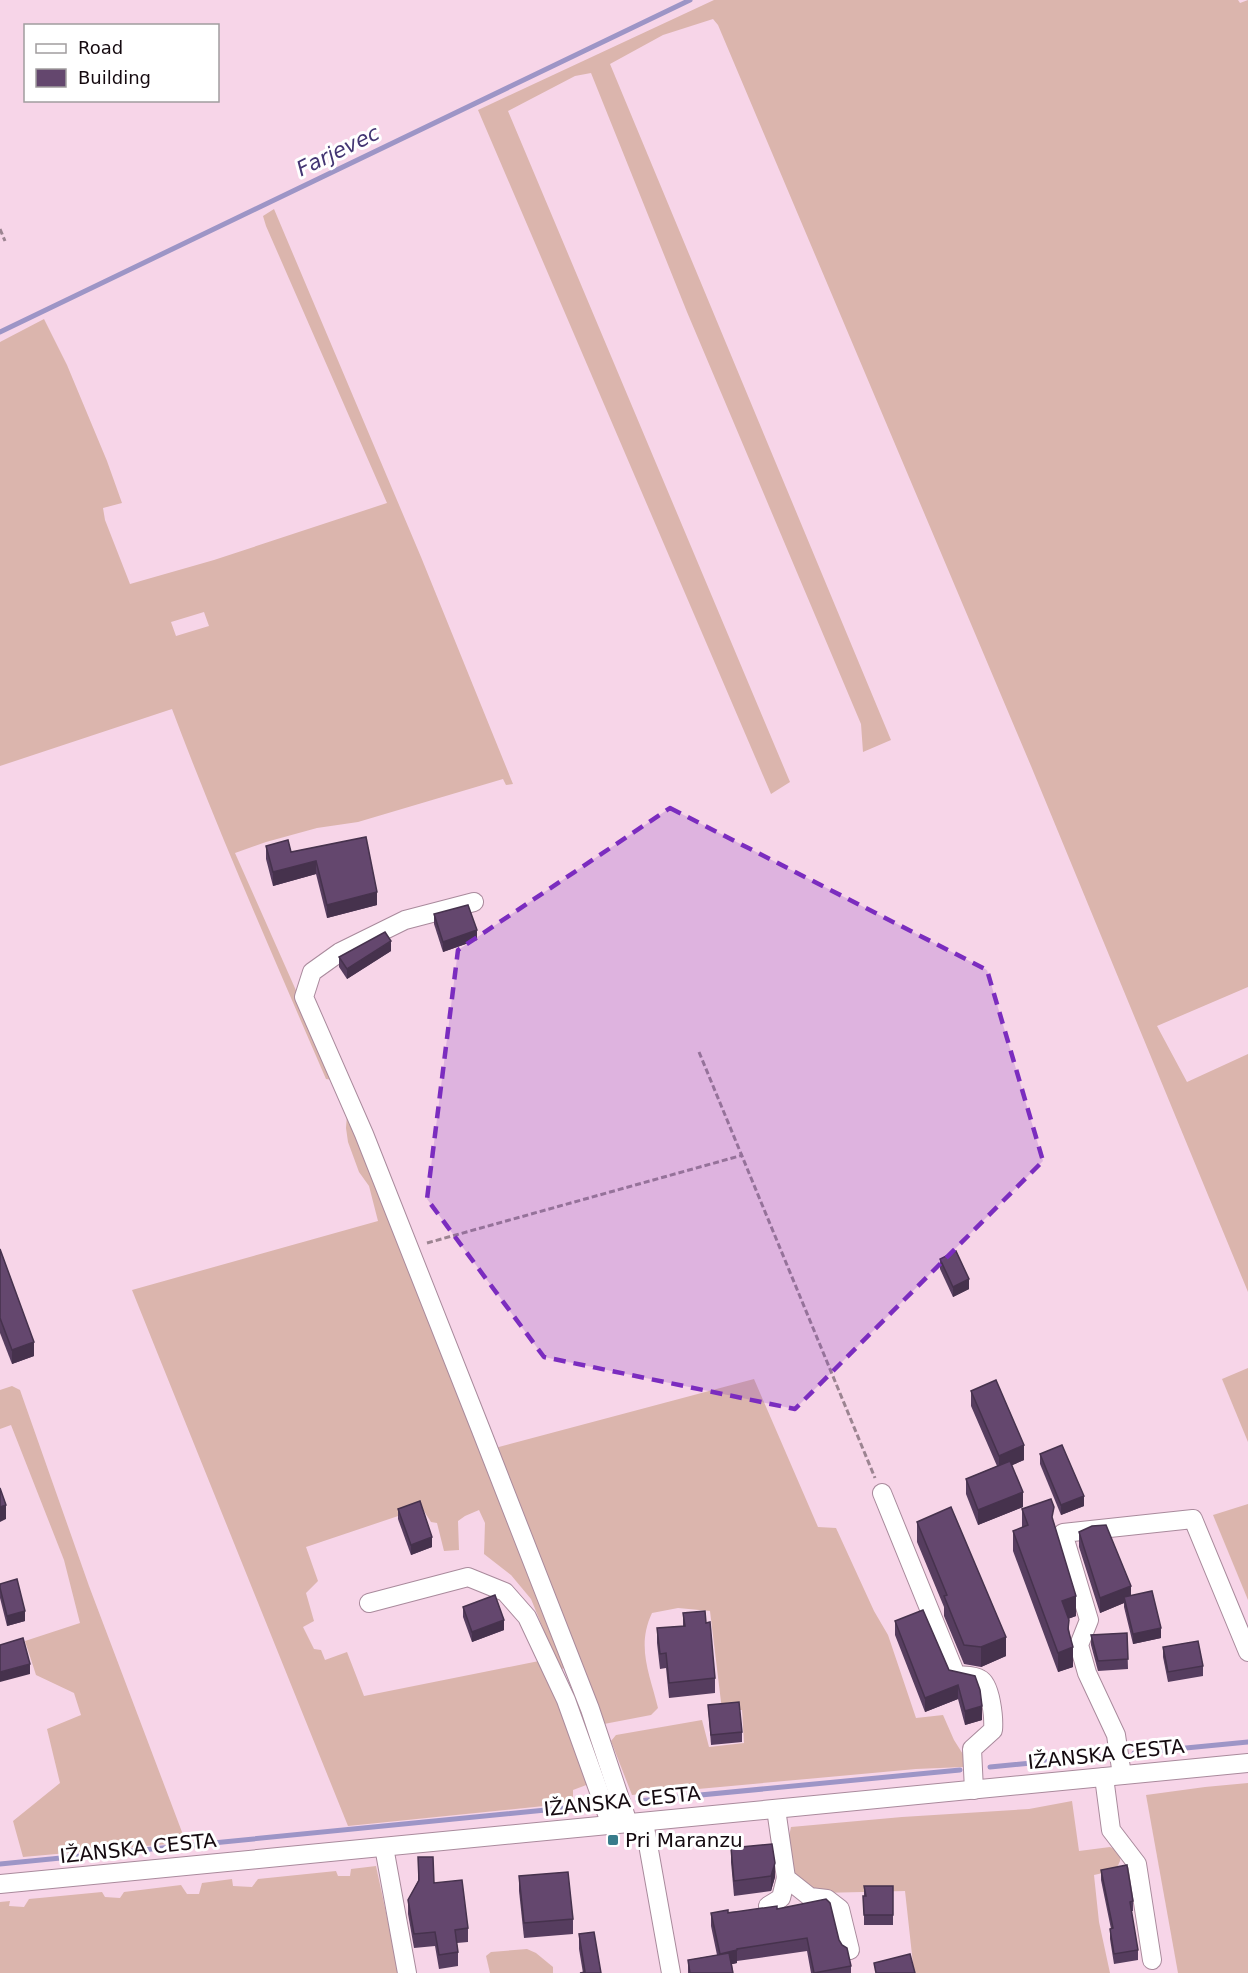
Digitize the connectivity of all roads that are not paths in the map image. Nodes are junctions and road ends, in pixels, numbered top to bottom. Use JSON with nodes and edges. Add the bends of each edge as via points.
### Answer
{"nodes":[{"id":1,"x":474,"y":902,"type":"dead end"},
{"id":2,"x":882,"y":1493,"type":"road end"},
{"id":3,"x":369,"y":1603,"type":"dead end"},
{"id":4,"x":1248,"y":1652,"type":"edge"},
{"id":5,"x":1248,"y":1763,"type":"edge"},
{"id":6,"x":1113,"y":1776,"type":"junction"},
{"id":7,"x":974,"y":1790,"type":"junction"},
{"id":8,"x":776,"y":1809,"type":"junction"},
{"id":9,"x":628,"y":1823,"type":"junction"},
{"id":10,"x":384,"y":1846,"type":"junction"},
{"id":11,"x":786,"y":1878,"type":"junction"},
{"id":12,"x":0,"y":1884,"type":"edge"},
{"id":13,"x":768,"y":1906,"type":"edge"},
{"id":14,"x":850,"y":1950,"type":"edge"},
{"id":15,"x":1152,"y":1960,"type":"dead end"},
{"id":16,"x":407,"y":1973,"type":"edge"},
{"id":17,"x":671,"y":1973,"type":"edge"}],
"edges":[{"from":1,"to":9,"type":"street","via":[[405,920],[340,952],[312,972],[304,997],[364,1134],[590,1709]]},
{"from":2,"to":7,"type":"street","via":[[956,1675],[980,1678],[986,1684],[994,1716],[993,1730],[972,1749]]},
{"from":3,"to":9,"type":"street","via":[[468,1577],[505,1592],[526,1617]]},
{"from":4,"to":6,"type":"street","via":[[1193,1519],[1063,1533],[1089,1620],[1079,1645],[1086,1673],[1116,1735]]},
{"from":5,"to":6,"type":"street","name":"IŽANSKA CESTA"},
{"from":6,"to":7,"type":"street","name":"IŽANSKA CESTA"},
{"from":6,"to":15,"type":"street","via":[[1111,1830],[1137,1864]]},
{"from":7,"to":8,"type":"street","name":"IŽANSKA CESTA"},
{"from":8,"to":9,"type":"street","name":"IŽANSKA CESTA"},
{"from":8,"to":11,"type":"street"},
{"from":9,"to":10,"type":"street","name":"IŽANSKA CESTA"},
{"from":9,"to":17,"type":"street"},
{"from":10,"to":12,"type":"street","name":"IŽANSKA CESTA"},
{"from":10,"to":16,"type":"street"},
{"from":11,"to":13,"type":"street","via":[[780,1898]]},
{"from":11,"to":14,"type":"street","via":[[810,1897],[827,1899],[840,1909]]}]}
